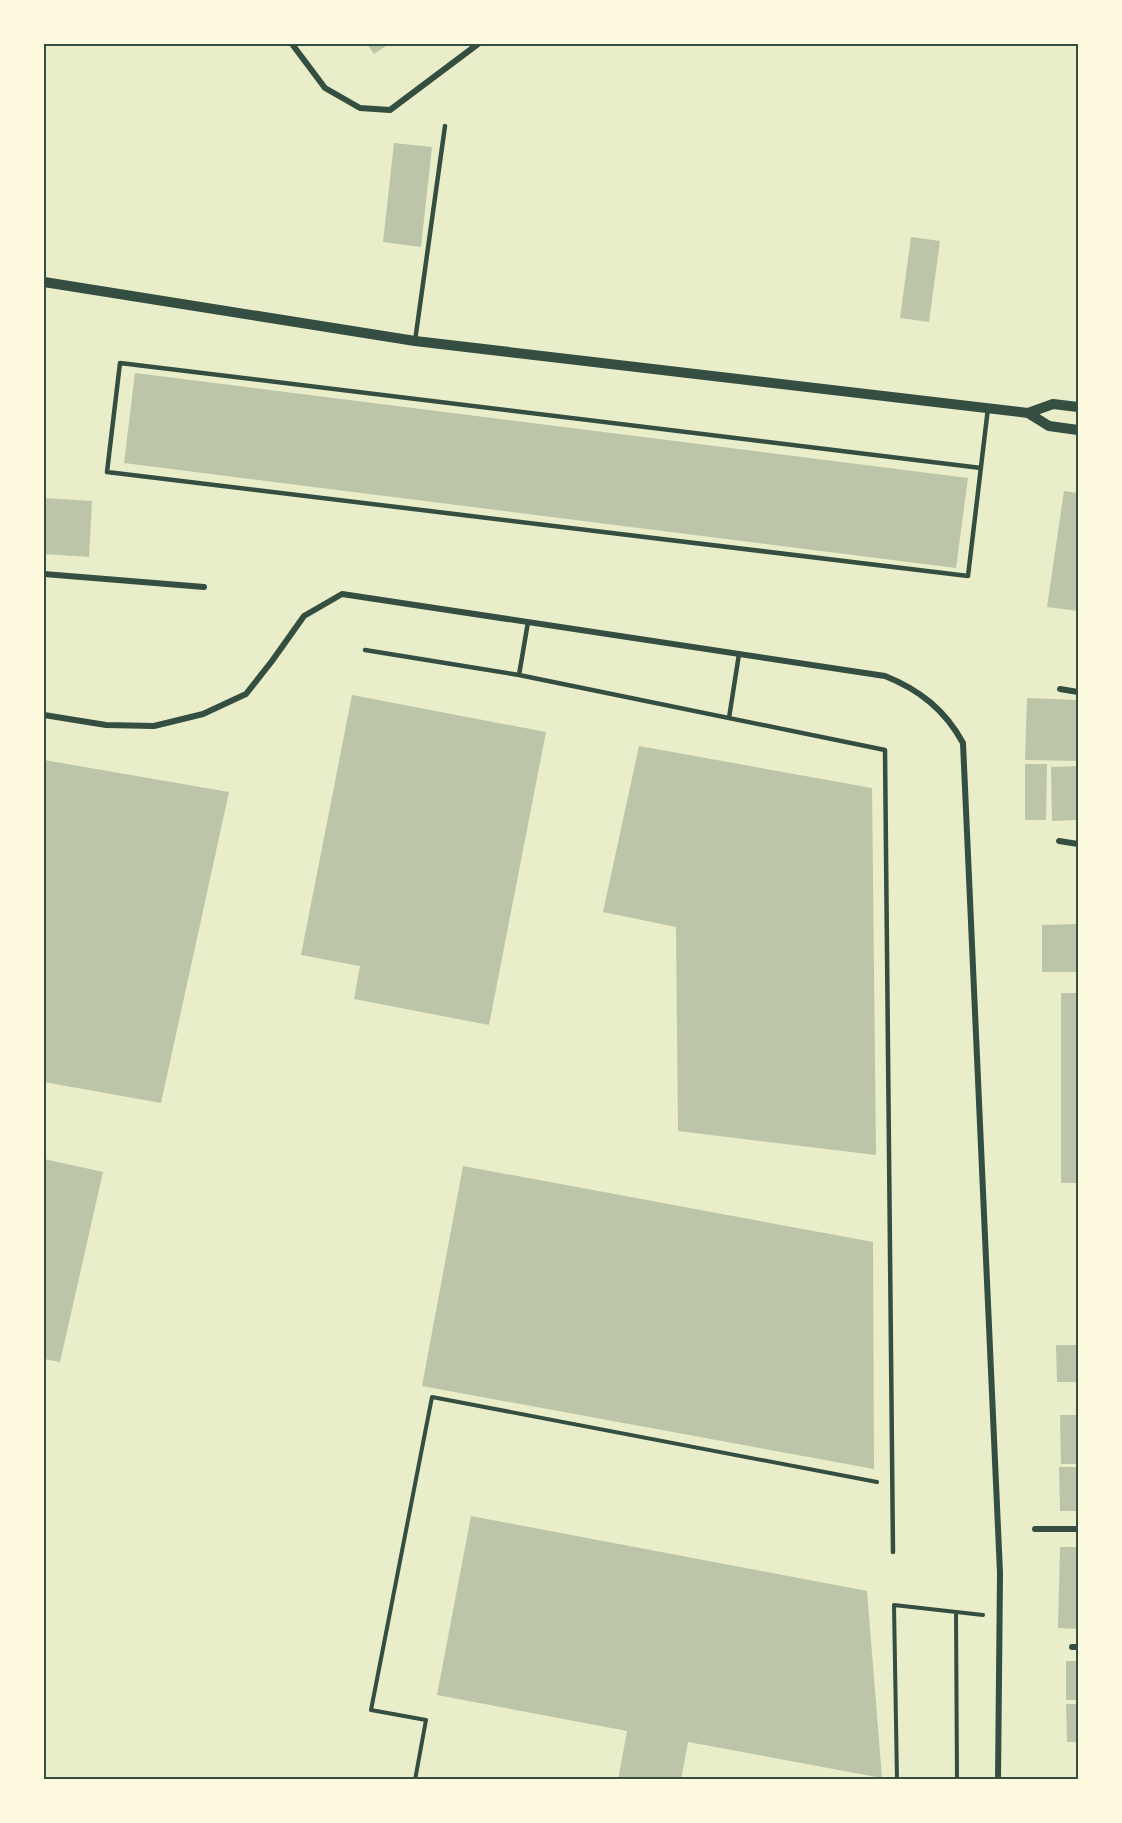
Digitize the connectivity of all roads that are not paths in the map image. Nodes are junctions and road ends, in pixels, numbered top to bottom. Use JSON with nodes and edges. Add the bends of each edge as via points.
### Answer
{"nodes":[{"id":1,"x":292,"y":44,"type":"edge"},
{"id":2,"x":478,"y":44,"type":"edge"},
{"id":3,"x":445,"y":126,"type":"dead end"},
{"id":4,"x":44,"y":282,"type":"edge"},
{"id":5,"x":415,"y":341,"type":"junction"},
{"id":6,"x":1078,"y":407,"type":"edge"},
{"id":7,"x":988,"y":408,"type":"junction"},
{"id":8,"x":1028,"y":413,"type":"junction"},
{"id":9,"x":1078,"y":430,"type":"edge"},
{"id":10,"x":981,"y":468,"type":"junction"},
{"id":11,"x":44,"y":574,"type":"edge"},
{"id":12,"x":204,"y":587,"type":"dead end"},
{"id":13,"x":528,"y":622,"type":"junction"},
{"id":14,"x":365,"y":650,"type":"dead end"},
{"id":15,"x":739,"y":654,"type":"junction"},
{"id":16,"x":519,"y":675,"type":"junction"},
{"id":17,"x":1060,"y":689,"type":"dead end"},
{"id":18,"x":1078,"y":692,"type":"edge"},
{"id":19,"x":44,"y":715,"type":"edge"},
{"id":20,"x":729,"y":718,"type":"junction"},
{"id":21,"x":1059,"y":841,"type":"dead end"},
{"id":22,"x":1078,"y":844,"type":"edge"},
{"id":23,"x":1035,"y":1529,"type":"dead end"},
{"id":24,"x":1078,"y":1529,"type":"edge"},
{"id":25,"x":893,"y":1552,"type":"dead end"},
{"id":26,"x":998,"y":1779,"type":"edge"}],
"edges":[{"from":1,"to":2,"type":"street","via":[[325,88],[360,108],[390,110]]},
{"from":3,"to":5,"type":"lane"},
{"from":4,"to":5,"type":"street"},
{"from":5,"to":7,"type":"street"},
{"from":6,"to":8,"type":"street","via":[[1053,404]]},
{"from":7,"to":8,"type":"street"},
{"from":7,"to":10,"type":"lane"},
{"from":8,"to":9,"type":"street","via":[[1049,426]]},
{"from":10,"to":10,"type":"lane","via":[[968,576],[107,472],[120,363]]},
{"from":11,"to":12,"type":"street"},
{"from":13,"to":15,"type":"street"},
{"from":13,"to":16,"type":"lane"},
{"from":13,"to":19,"type":"street","via":[[342,594],[304,616],[246,694],[203,714],[154,726]]},
{"from":14,"to":16,"type":"lane"},
{"from":15,"to":20,"type":"lane"},
{"from":15,"to":26,"type":"street","via":[[885,676],[935,705],[963,743],[1000,1573]]},
{"from":16,"to":20,"type":"lane"},
{"from":17,"to":18,"type":"street"},
{"from":20,"to":25,"type":"lane","via":[[885,750]]},
{"from":21,"to":22,"type":"street"},
{"from":23,"to":24,"type":"street"}]}
